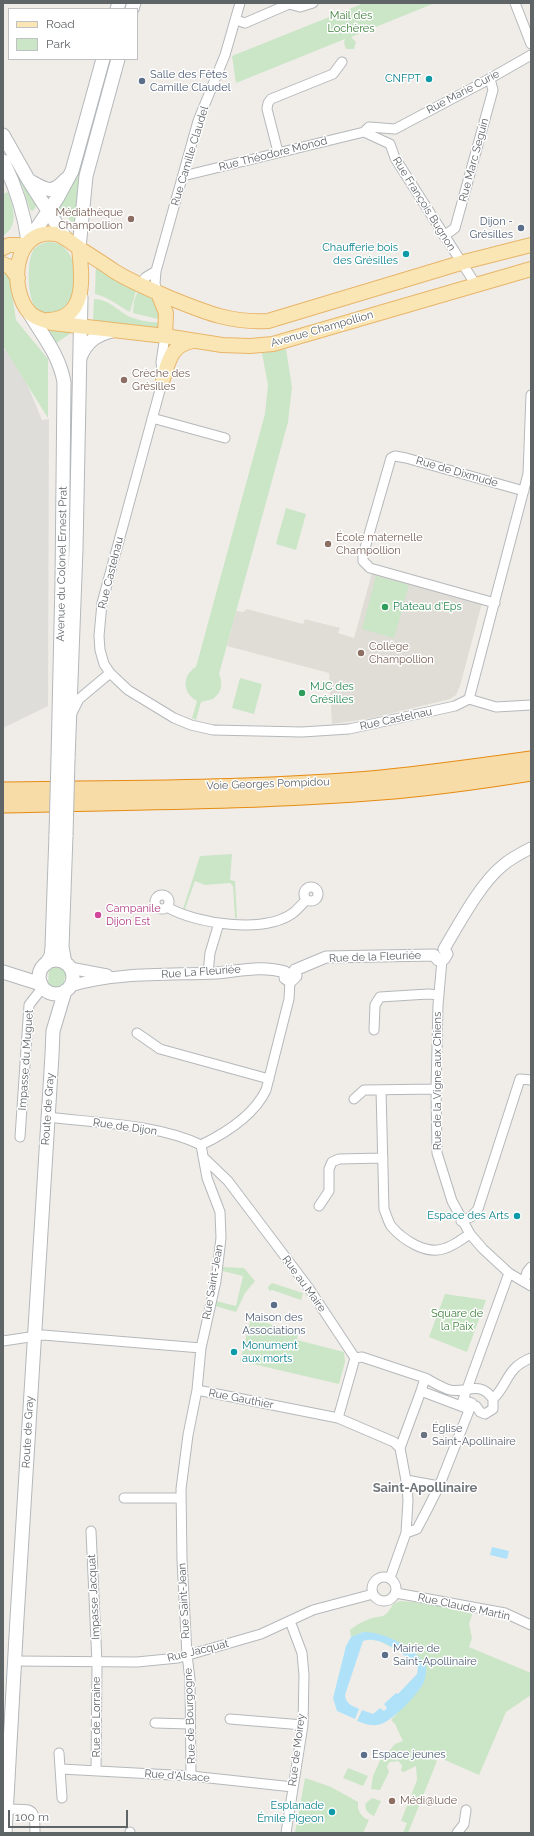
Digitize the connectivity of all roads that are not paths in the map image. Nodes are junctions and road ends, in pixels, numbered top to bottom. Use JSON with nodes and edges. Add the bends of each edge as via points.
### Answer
{"nodes":[{"id":1,"x":240,"y":3,"type":"edge"},
{"id":2,"x":313,"y":3,"type":"edge"},
{"id":3,"x":515,"y":3,"type":"edge"},
{"id":4,"x":236,"y":20,"type":"junction"},
{"id":5,"x":531,"y":44,"type":"edge"},
{"id":6,"x":531,"y":55,"type":"edge"},
{"id":7,"x":103,"y":60,"type":"edge"},
{"id":8,"x":118,"y":60,"type":"edge"},
{"id":9,"x":342,"y":62,"type":"dead end"},
{"id":10,"x":490,"y":79,"type":"junction"},
{"id":11,"x":395,"y":129,"type":"junction"},
{"id":12,"x":364,"y":132,"type":"junction"},
{"id":13,"x":3,"y":135,"type":"edge"},
{"id":14,"x":390,"y":144,"type":"junction"},
{"id":15,"x":278,"y":152,"type":"junction"},
{"id":16,"x":3,"y":161,"type":"edge"},
{"id":17,"x":72,"y":171,"type":"junction"},
{"id":18,"x":183,"y":176,"type":"junction"},
{"id":19,"x":29,"y":180,"type":"junction"},
{"id":20,"x":48,"y":211,"type":"junction"},
{"id":21,"x":444,"y":236,"type":"junction"},
{"id":22,"x":66,"y":239,"type":"junction"},
{"id":23,"x":27,"y":243,"type":"junction"},
{"id":24,"x":531,"y":245,"type":"edge"},
{"id":25,"x":3,"y":248,"type":"edge"},
{"id":26,"x":79,"y":248,"type":"junction"},
{"id":27,"x":460,"y":263,"type":"junction"},
{"id":28,"x":3,"y":264,"type":"edge"},
{"id":29,"x":531,"y":269,"type":"edge"},
{"id":30,"x":156,"y":271,"type":"junction"},
{"id":31,"x":18,"y":278,"type":"junction"},
{"id":32,"x":140,"y":284,"type":"junction"},
{"id":33,"x":476,"y":285,"type":"junction"},
{"id":34,"x":158,"y":293,"type":"junction"},
{"id":35,"x":80,"y":297,"type":"junction"},
{"id":36,"x":24,"y":304,"type":"junction"},
{"id":37,"x":44,"y":320,"type":"junction"},
{"id":38,"x":80,"y":326,"type":"junction"},
{"id":39,"x":112,"y":331,"type":"junction"},
{"id":40,"x":165,"y":336,"type":"junction"},
{"id":41,"x":193,"y":340,"type":"junction"},
{"id":42,"x":78,"y":362,"type":"junction"},
{"id":43,"x":163,"y":379,"type":"junction"},
{"id":44,"x":531,"y":395,"type":"edge"},
{"id":45,"x":152,"y":418,"type":"junction"},
{"id":46,"x":224,"y":438,"type":"dead end"},
{"id":47,"x":530,"y":474,"type":"edge"},
{"id":48,"x":524,"y":491,"type":"junction"},
{"id":49,"x":495,"y":603,"type":"junction"},
{"id":50,"x":110,"y":673,"type":"junction"},
{"id":51,"x":469,"y":699,"type":"junction"},
{"id":52,"x":531,"y":705,"type":"edge"},
{"id":53,"x":70,"y":718,"type":"junction"},
{"id":54,"x":63,"y":759,"type":"junction"},
{"id":55,"x":531,"y":759,"type":"edge"},
{"id":56,"x":531,"y":773,"type":"edge"},
{"id":57,"x":3,"y":790,"type":"edge"},
{"id":58,"x":3,"y":805,"type":"edge"},
{"id":59,"x":61,"y":834,"type":"junction"},
{"id":60,"x":531,"y":848,"type":"edge"},
{"id":61,"x":306,"y":900,"type":"dead end"},
{"id":62,"x":167,"y":908,"type":"dead end"},
{"id":63,"x":219,"y":923,"type":"junction"},
{"id":64,"x":440,"y":955,"type":"junction"},
{"id":65,"x":44,"y":966,"type":"junction"},
{"id":66,"x":68,"y":966,"type":"junction"},
{"id":67,"x":3,"y":971,"type":"edge"},
{"id":68,"x":208,"y":973,"type":"junction"},
{"id":69,"x":290,"y":974,"type":"junction"},
{"id":70,"x":117,"y":977,"type":"junction"},
{"id":71,"x":43,"y":988,"type":"junction"},
{"id":72,"x":68,"y":988,"type":"junction"},
{"id":73,"x":439,"y":995,"type":"junction"},
{"id":74,"x":374,"y":1030,"type":"dead end"},
{"id":75,"x":53,"y":1031,"type":"junction"},
{"id":76,"x":137,"y":1033,"type":"dead end"},
{"id":77,"x":269,"y":1079,"type":"junction"},
{"id":78,"x":531,"y":1080,"type":"edge"},
{"id":79,"x":436,"y":1089,"type":"junction"},
{"id":80,"x":381,"y":1090,"type":"junction"},
{"id":81,"x":354,"y":1098,"type":"dead end"},
{"id":82,"x":48,"y":1117,"type":"junction"},
{"id":83,"x":20,"y":1137,"type":"dead end"},
{"id":84,"x":201,"y":1145,"type":"junction"},
{"id":85,"x":202,"y":1157,"type":"junction"},
{"id":86,"x":383,"y":1158,"type":"junction"},
{"id":87,"x":319,"y":1206,"type":"dead end"},
{"id":88,"x":461,"y":1221,"type":"junction"},
{"id":89,"x":470,"y":1234,"type":"junction"},
{"id":90,"x":531,"y":1267,"type":"edge"},
{"id":91,"x":509,"y":1272,"type":"junction"},
{"id":92,"x":528,"y":1284,"type":"edge"},
{"id":93,"x":33,"y":1337,"type":"junction"},
{"id":94,"x":3,"y":1341,"type":"edge"},
{"id":95,"x":201,"y":1348,"type":"junction"},
{"id":96,"x":355,"y":1358,"type":"junction"},
{"id":97,"x":531,"y":1358,"type":"edge"},
{"id":98,"x":425,"y":1378,"type":"junction"},
{"id":99,"x":468,"y":1388,"type":"junction"},
{"id":100,"x":197,"y":1390,"type":"junction"},
{"id":101,"x":421,"y":1391,"type":"junction"},
{"id":102,"x":493,"y":1399,"type":"junction"},
{"id":103,"x":471,"y":1406,"type":"junction"},
{"id":104,"x":338,"y":1418,"type":"junction"},
{"id":105,"x":400,"y":1448,"type":"junction"},
{"id":106,"x":406,"y":1480,"type":"junction"},
{"id":107,"x":439,"y":1486,"type":"junction"},
{"id":108,"x":124,"y":1498,"type":"dead end"},
{"id":109,"x":181,"y":1498,"type":"junction"},
{"id":110,"x":90,"y":1531,"type":"dead end"},
{"id":111,"x":406,"y":1533,"type":"junction"},
{"id":112,"x":390,"y":1578,"type":"junction"},
{"id":113,"x":396,"y":1593,"type":"junction"},
{"id":114,"x":373,"y":1594,"type":"junction"},
{"id":115,"x":290,"y":1621,"type":"junction"},
{"id":116,"x":531,"y":1625,"type":"edge"},
{"id":117,"x":187,"y":1655,"type":"junction"},
{"id":118,"x":14,"y":1661,"type":"junction"},
{"id":119,"x":97,"y":1662,"type":"junction"},
{"id":120,"x":230,"y":1719,"type":"dead end"},
{"id":121,"x":155,"y":1724,"type":"dead end"},
{"id":122,"x":190,"y":1724,"type":"junction"},
{"id":123,"x":303,"y":1725,"type":"junction"},
{"id":124,"x":59,"y":1753,"type":"dead end"},
{"id":125,"x":61,"y":1769,"type":"junction"},
{"id":126,"x":96,"y":1771,"type":"junction"},
{"id":127,"x":191,"y":1776,"type":"junction"},
{"id":128,"x":293,"y":1788,"type":"junction"},
{"id":129,"x":62,"y":1798,"type":"dead end"},
{"id":130,"x":7,"y":1809,"type":"junction"},
{"id":131,"x":466,"y":1810,"type":"dead end"},
{"id":132,"x":5,"y":1833,"type":"edge"},
{"id":133,"x":34,"y":1833,"type":"edge"},
{"id":134,"x":286,"y":1833,"type":"edge"},
{"id":135,"x":458,"y":1833,"type":"edge"}],
"edges":[{"from":1,"to":4,"type":"street","name":"Rue Camille Claudel"},
{"from":2,"to":4,"type":"street","via":[[300,8],[289,4],[245,23]]},
{"from":3,"to":5,"type":"street"},
{"from":4,"to":18,"type":"street","name":"Rue Camille Claudel","via":[[225,55],[198,121]]},
{"from":6,"to":10,"type":"street","name":"Rue Marie Curie"},
{"from":7,"to":17,"type":"main road"},
{"from":8,"to":26,"type":"main road","via":[[86,176]]},
{"from":9,"to":15,"type":"street","via":[[332,74],[271,99],[268,103]]},
{"from":10,"to":11,"type":"street","name":"Rue Marie Curie"},
{"from":10,"to":21,"type":"street","name":"Rue Marc Seguin","via":[[493,90],[455,228]]},
{"from":11,"to":12,"type":"street","name":"Rue Théodore Monod","via":[[369,127]]},
{"from":11,"to":14,"type":"street"},
{"from":12,"to":14,"type":"street"},
{"from":12,"to":15,"type":"street","name":"Rue Théodore Monod"},
{"from":13,"to":19,"type":"main road"},
{"from":14,"to":21,"type":"street","name":"Rue François Bugnon","via":[[395,158]]},
{"from":15,"to":18,"type":"street","name":"Rue Théodore Monod"},
{"from":16,"to":23,"type":"main road","via":[[23,208]]},
{"from":17,"to":19,"type":"main road","via":[[59,186],[51,190]]},
{"from":17,"to":20,"type":"main road"},
{"from":18,"to":30,"type":"street","name":"Rue Camille Claudel"},
{"from":19,"to":20,"type":"main road"},
{"from":20,"to":22,"type":"main road"},
{"from":20,"to":23,"type":"main road"},
{"from":21,"to":27,"type":"street","name":"Rue François Bugnon"},
{"from":22,"to":23,"type":"main road","via":[[56,234],[46,234]]},
{"from":22,"to":26,"type":"main road"},
{"from":23,"to":25,"type":"main road"},
{"from":23,"to":31,"type":"main road","via":[[19,260]]},
{"from":24,"to":27,"type":"main road","name":"Avenue Champollion"},
{"from":26,"to":32,"type":"main road","name":"Avenue Champollion"},
{"from":26,"to":35,"type":"main road"},
{"from":27,"to":33,"type":"street"},
{"from":27,"to":34,"type":"main road","name":"Avenue Champollion","via":[[268,321],[251,322],[214,316]]},
{"from":28,"to":31,"type":"main road","via":[[10,267]]},
{"from":29,"to":33,"type":"main road","name":"Avenue Champollion"},
{"from":30,"to":32,"type":"street"},
{"from":30,"to":34,"type":"street","name":"Rue Camille Claudel","via":[[155,284]]},
{"from":31,"to":36,"type":"main road"},
{"from":32,"to":34,"type":"main road","name":"Avenue Champollion"},
{"from":33,"to":41,"type":"main road","name":"Avenue Champollion","via":[[273,344],[236,346]]},
{"from":34,"to":40,"type":"main road","via":[[166,313]]},
{"from":35,"to":37,"type":"main road","via":[[62,318]]},
{"from":35,"to":38,"type":"main road","name":"Avenue du Colonel Ernest Prat"},
{"from":36,"to":37,"type":"main road","via":[[33,315]]},
{"from":36,"to":54,"type":"main road","name":"Avenue du Colonel Ernest Prat","via":[[54,350],[64,382]]},
{"from":37,"to":38,"type":"main road","name":"Avenue Champollion","via":[[61,325]]},
{"from":38,"to":39,"type":"main road","name":"Avenue Champollion"},
{"from":38,"to":42,"type":"main road","name":"Avenue du Colonel Ernest Prat"},
{"from":39,"to":40,"type":"main road","name":"Avenue Champollion"},
{"from":39,"to":42,"type":"main road","via":[[101,334],[86,345]]},
{"from":40,"to":41,"type":"main road","name":"Avenue Champollion"},
{"from":40,"to":43,"type":"street","name":"Rue Castelnau","via":[[161,362]]},
{"from":41,"to":43,"type":"main road","via":[[176,348]]},
{"from":42,"to":53,"type":"main road","name":"Avenue du Colonel Ernest Prat","via":[[76,549]]},
{"from":43,"to":45,"type":"street","name":"Rue Castelnau"},
{"from":44,"to":47,"type":"street"},
{"from":45,"to":46,"type":"street"},
{"from":45,"to":50,"type":"street","name":"Rue Castelnau","via":[[102,603],[100,650]]},
{"from":47,"to":48,"type":"street"},
{"from":48,"to":49,"type":"street"},
{"from":48,"to":49,"type":"street","name":"Rue de Dixmude","via":[[395,456],[391,458],[386,470],[363,555],[363,561],[370,568]]},
{"from":49,"to":51,"type":"street"},
{"from":50,"to":51,"type":"street","name":"Rue Castelnau","via":[[128,690],[174,718],[191,726],[213,730],[302,732],[349,729],[455,706]]},
{"from":50,"to":53,"type":"street","via":[[79,699]]},
{"from":51,"to":52,"type":"street","via":[[496,707]]},
{"from":53,"to":54,"type":"main road","name":"Avenue du Colonel Ernest Prat"},
{"from":54,"to":59,"type":"main road","name":"Avenue du Colonel Ernest Prat","bridge":true},
{"from":55,"to":57,"type":"highway","name":"Voie Georges Pompidou","via":[[389,777],[319,782],[173,788]]},
{"from":56,"to":58,"type":"highway","name":"Voie Georges Pompidou","via":[[452,785],[324,796]]},
{"from":59,"to":65,"type":"main road","via":[[51,956]]},
{"from":59,"to":66,"type":"main road","via":[[62,947]]},
{"from":60,"to":64,"type":"street","via":[[501,866],[472,903]]},
{"from":61,"to":63,"type":"street","via":[[293,913],[274,921],[248,924]]},
{"from":62,"to":63,"type":"street"},
{"from":63,"to":68,"type":"street","via":[[210,953]]},
{"from":64,"to":69,"type":"street","name":"Rue de la Fleuriée","via":[[326,957]]},
{"from":64,"to":73,"type":"street","name":"Rue de la Vigne aux Chiens"},
{"from":65,"to":66,"type":"main road","via":[[52,961],[60,961]]},
{"from":65,"to":67,"type":"main road","via":[[30,971]]},
{"from":65,"to":71,"type":"main road","via":[[39,979]]},
{"from":66,"to":70,"type":"street","name":"Rue La Fleuriée"},
{"from":66,"to":72,"type":"main road","via":[[73,977]]},
{"from":67,"to":71,"type":"main road"},
{"from":68,"to":69,"type":"street","name":"Rue La Fleuriée","via":[[265,968]]},
{"from":68,"to":70,"type":"street","name":"Rue La Fleuriée"},
{"from":69,"to":77,"type":"street","via":[[289,999]]},
{"from":70,"to":72,"type":"street","name":"Rue La Fleuriée"},
{"from":71,"to":72,"type":"main road","via":[[55,994]]},
{"from":71,"to":75,"type":"main road","name":"Route de Gray"},
{"from":71,"to":83,"type":"street","name":"Impasse du Muguet","via":[[29,1005]]},
{"from":72,"to":75,"type":"main road","name":"Route de Gray"},
{"from":73,"to":74,"type":"street","via":[[380,997],[375,1005]]},
{"from":73,"to":79,"type":"street","name":"Rue de la Vigne aux Chiens"},
{"from":75,"to":82,"type":"main road","name":"Route de Gray"},
{"from":76,"to":77,"type":"street","via":[[160,1049]]},
{"from":77,"to":84,"type":"street","via":[[266,1090],[254,1108],[226,1130]]},
{"from":78,"to":88,"type":"street","via":[[520,1079],[478,1209],[471,1217]]},
{"from":79,"to":80,"type":"street"},
{"from":79,"to":88,"type":"street","name":"Rue de la Vigne aux Chiens","via":[[437,1152]]},
{"from":80,"to":81,"type":"street","via":[[364,1090]]},
{"from":80,"to":86,"type":"street"},
{"from":82,"to":84,"type":"street","name":"Rue de Dijon","via":[[158,1132],[185,1138]]},
{"from":82,"to":93,"type":"main road","name":"Route de Gray"},
{"from":84,"to":85,"type":"street","name":"Rue Saint-Jean"},
{"from":85,"to":95,"type":"street","name":"Rue Saint-Jean","via":[[220,1212],[221,1238],[216,1281]]},
{"from":85,"to":96,"type":"street","name":"Rue au Maire","via":[[228,1181],[308,1287]]},
{"from":86,"to":87,"type":"street","via":[[339,1159],[332,1162],[328,1169],[329,1191]]},
{"from":86,"to":89,"type":"street","via":[[384,1209],[391,1226],[404,1238],[418,1246],[434,1250],[445,1249]]},
{"from":88,"to":89,"type":"street","name":"Rue de la Vigne aux Chiens"},
{"from":89,"to":91,"type":"street","name":"Rue de la Vigne aux Chiens","via":[[487,1254]]},
{"from":90,"to":92,"type":"street","via":[[527,1272]]},
{"from":91,"to":92,"type":"street","name":"Rue de la Vigne aux Chiens"},
{"from":91,"to":99,"type":"street"},
{"from":93,"to":94,"type":"street"},
{"from":93,"to":95,"type":"street","via":[[43,1335]]},
{"from":93,"to":118,"type":"main road","name":"Route de Gray"},
{"from":95,"to":100,"type":"street","name":"Rue Gauthier"},
{"from":96,"to":98,"type":"street","via":[[362,1357]]},
{"from":96,"to":104,"type":"street"},
{"from":97,"to":102,"type":"street","via":[[514,1368]]},
{"from":98,"to":99,"type":"street","via":[[449,1390]]},
{"from":98,"to":101,"type":"street"},
{"from":99,"to":102,"type":"street","via":[[482,1391]]},
{"from":99,"to":103,"type":"street","via":[[463,1400],[472,1404]]},
{"from":100,"to":104,"type":"street","name":"Rue Gauthier"},
{"from":100,"to":109,"type":"street","name":"Rue Saint-Jean","via":[[188,1436]]},
{"from":101,"to":103,"type":"street","via":[[466,1408]]},
{"from":101,"to":105,"type":"street"},
{"from":102,"to":103,"type":"street","via":[[493,1409],[485,1414],[476,1406]]},
{"from":103,"to":107,"type":"street"},
{"from":104,"to":105,"type":"street","name":"Rue Gauthier","via":[[394,1442]]},
{"from":105,"to":106,"type":"street"},
{"from":106,"to":107,"type":"street"},
{"from":106,"to":111,"type":"street"},
{"from":107,"to":111,"type":"street","via":[[417,1529]]},
{"from":108,"to":109,"type":"street"},
{"from":109,"to":117,"type":"street","name":"Rue Saint-Jean"},
{"from":110,"to":119,"type":"street","name":"Impasse Jacquat"},
{"from":111,"to":112,"type":"street"},
{"from":112,"to":113,"type":"street","via":[[395,1583]]},
{"from":112,"to":114,"type":"street","via":[[383,1576],[376,1580],[372,1586]]},
{"from":113,"to":114,"type":"street","via":[[392,1599],[386,1601],[378,1600]]},
{"from":113,"to":116,"type":"street","name":"Rue Claude Martin","via":[[505,1614]]},
{"from":114,"to":115,"type":"street","name":"Rue Jacquat","via":[[313,1610]]},
{"from":115,"to":117,"type":"street","name":"Rue Jacquat","via":[[261,1634]]},
{"from":115,"to":123,"type":"street","name":"Rue de Moirey","via":[[302,1652]]},
{"from":117,"to":119,"type":"street","name":"Rue Jacquat","via":[[138,1662]]},
{"from":117,"to":122,"type":"street","name":"Rue de Bourgogne"},
{"from":118,"to":119,"type":"street","name":"Rue Jacquat"},
{"from":118,"to":130,"type":"main road","name":"Route de Gray"},
{"from":119,"to":126,"type":"street","name":"Rue de Lorraine"},
{"from":120,"to":123,"type":"street"},
{"from":121,"to":122,"type":"street"},
{"from":122,"to":127,"type":"street","name":"Rue de Bourgogne"},
{"from":123,"to":128,"type":"street","name":"Rue de Moirey"},
{"from":124,"to":125,"type":"street"},
{"from":125,"to":126,"type":"street","name":"Rue d'Alsace"},
{"from":125,"to":129,"type":"street"},
{"from":126,"to":127,"type":"street","name":"Rue d'Alsace"},
{"from":127,"to":128,"type":"street","name":"Rue d'Alsace"},
{"from":128,"to":134,"type":"street","name":"Rue de Moirey"},
{"from":130,"to":132,"type":"main road","name":"Route de Gray"},
{"from":130,"to":133,"type":"street","via":[[32,1812],[35,1816]]},
{"from":131,"to":135,"type":"street","via":[[464,1824]]}]}
